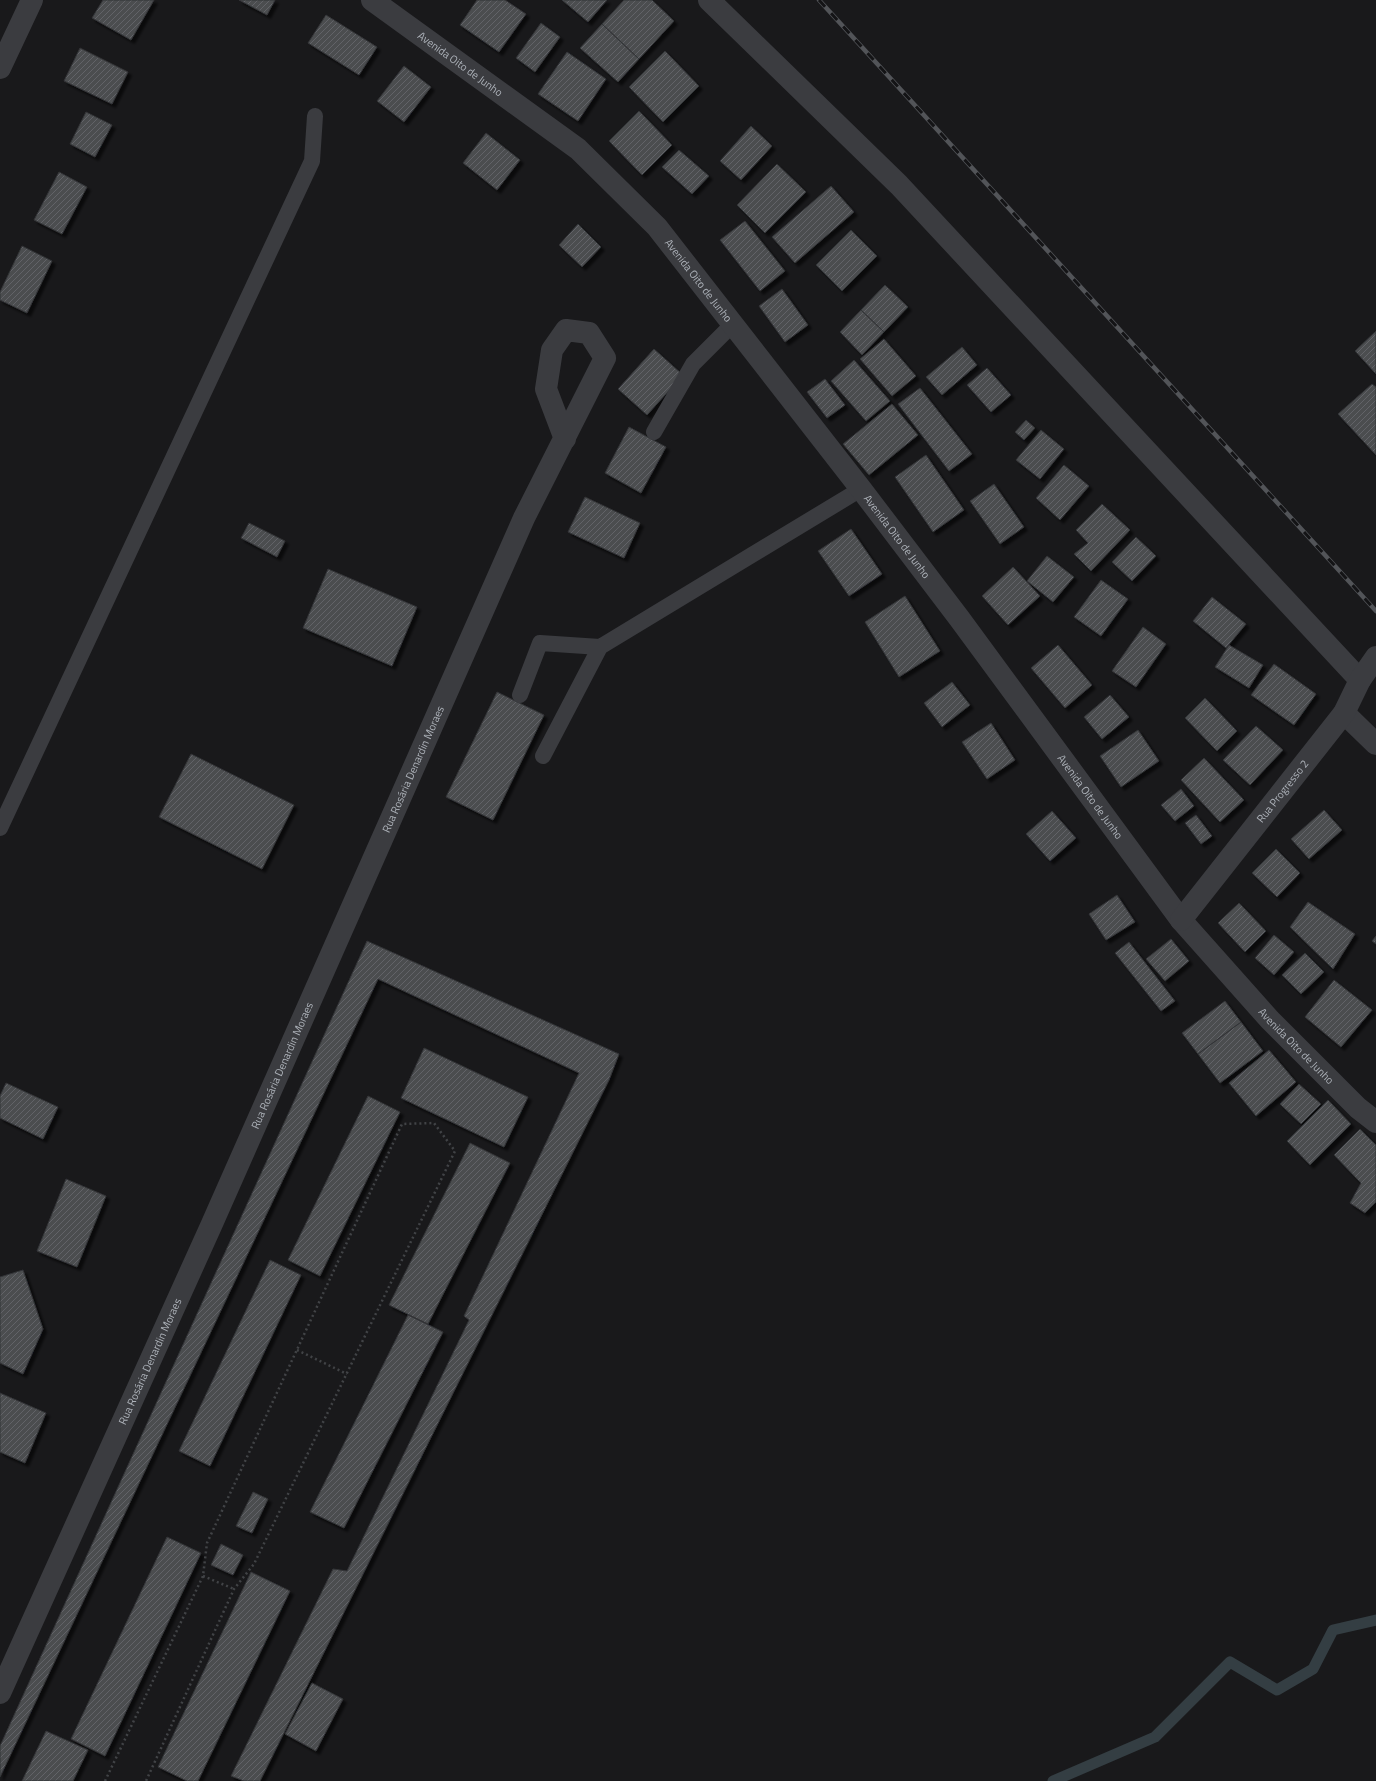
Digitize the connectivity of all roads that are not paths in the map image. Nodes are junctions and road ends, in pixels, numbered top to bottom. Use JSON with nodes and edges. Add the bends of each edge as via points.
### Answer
{"nodes":[{"id":1,"x":32,"y":0,"type":"edge"},
{"id":2,"x":372,"y":0,"type":"edge"},
{"id":3,"x":709,"y":0,"type":"edge"},
{"id":4,"x":0,"y":68,"type":"edge"},
{"id":5,"x":315,"y":116,"type":"dead end"},
{"id":6,"x":733,"y":324,"type":"junction"},
{"id":7,"x":654,"y":432,"type":"dead end"},
{"id":8,"x":565,"y":439,"type":"dead end"},
{"id":9,"x":861,"y":489,"type":"junction"},
{"id":10,"x":600,"y":647,"type":"junction"},
{"id":11,"x":1376,"y":657,"type":"edge"},
{"id":12,"x":1360,"y":680,"type":"junction"},
{"id":13,"x":520,"y":695,"type":"dead end"},
{"id":14,"x":1344,"y":713,"type":"junction"},
{"id":15,"x":1376,"y":744,"type":"edge"},
{"id":16,"x":543,"y":756,"type":"dead end"},
{"id":17,"x":0,"y":828,"type":"edge"},
{"id":18,"x":1181,"y":920,"type":"junction"},
{"id":19,"x":1376,"y":1122,"type":"edge"},
{"id":20,"x":0,"y":1694,"type":"edge"}],
"edges":[{"from":1,"to":4,"type":"street"},
{"from":2,"to":6,"type":"street","name":"Avenida Oito de Junho","via":[[578,149],[657,227]]},
{"from":3,"to":12,"type":"street","via":[[899,185]]},
{"from":5,"to":17,"type":"lane","via":[[312,161]]},
{"from":6,"to":7,"type":"lane","via":[[693,364]]},
{"from":6,"to":9,"type":"street","name":"Avenida Oito de Junho"},
{"from":8,"to":20,"type":"street","name":"Rua Rosária Denardin Moraes","via":[[524,518],[211,1226]]},
{"from":9,"to":10,"type":"lane"},
{"from":9,"to":18,"type":"street","name":"Avenida Oito de Junho"},
{"from":10,"to":13,"type":"lane","via":[[540,643]]},
{"from":10,"to":16,"type":"lane"},
{"from":11,"to":12,"type":"street","name":"Rua Progresso 2"},
{"from":12,"to":14,"type":"street","name":"Rua Progresso 2"},
{"from":14,"to":15,"type":"street"},
{"from":14,"to":18,"type":"street","name":"Rua Progresso 2"},
{"from":18,"to":19,"type":"street","name":"Avenida Oito de Junho","via":[[1270,1020],[1358,1108]]}]}
